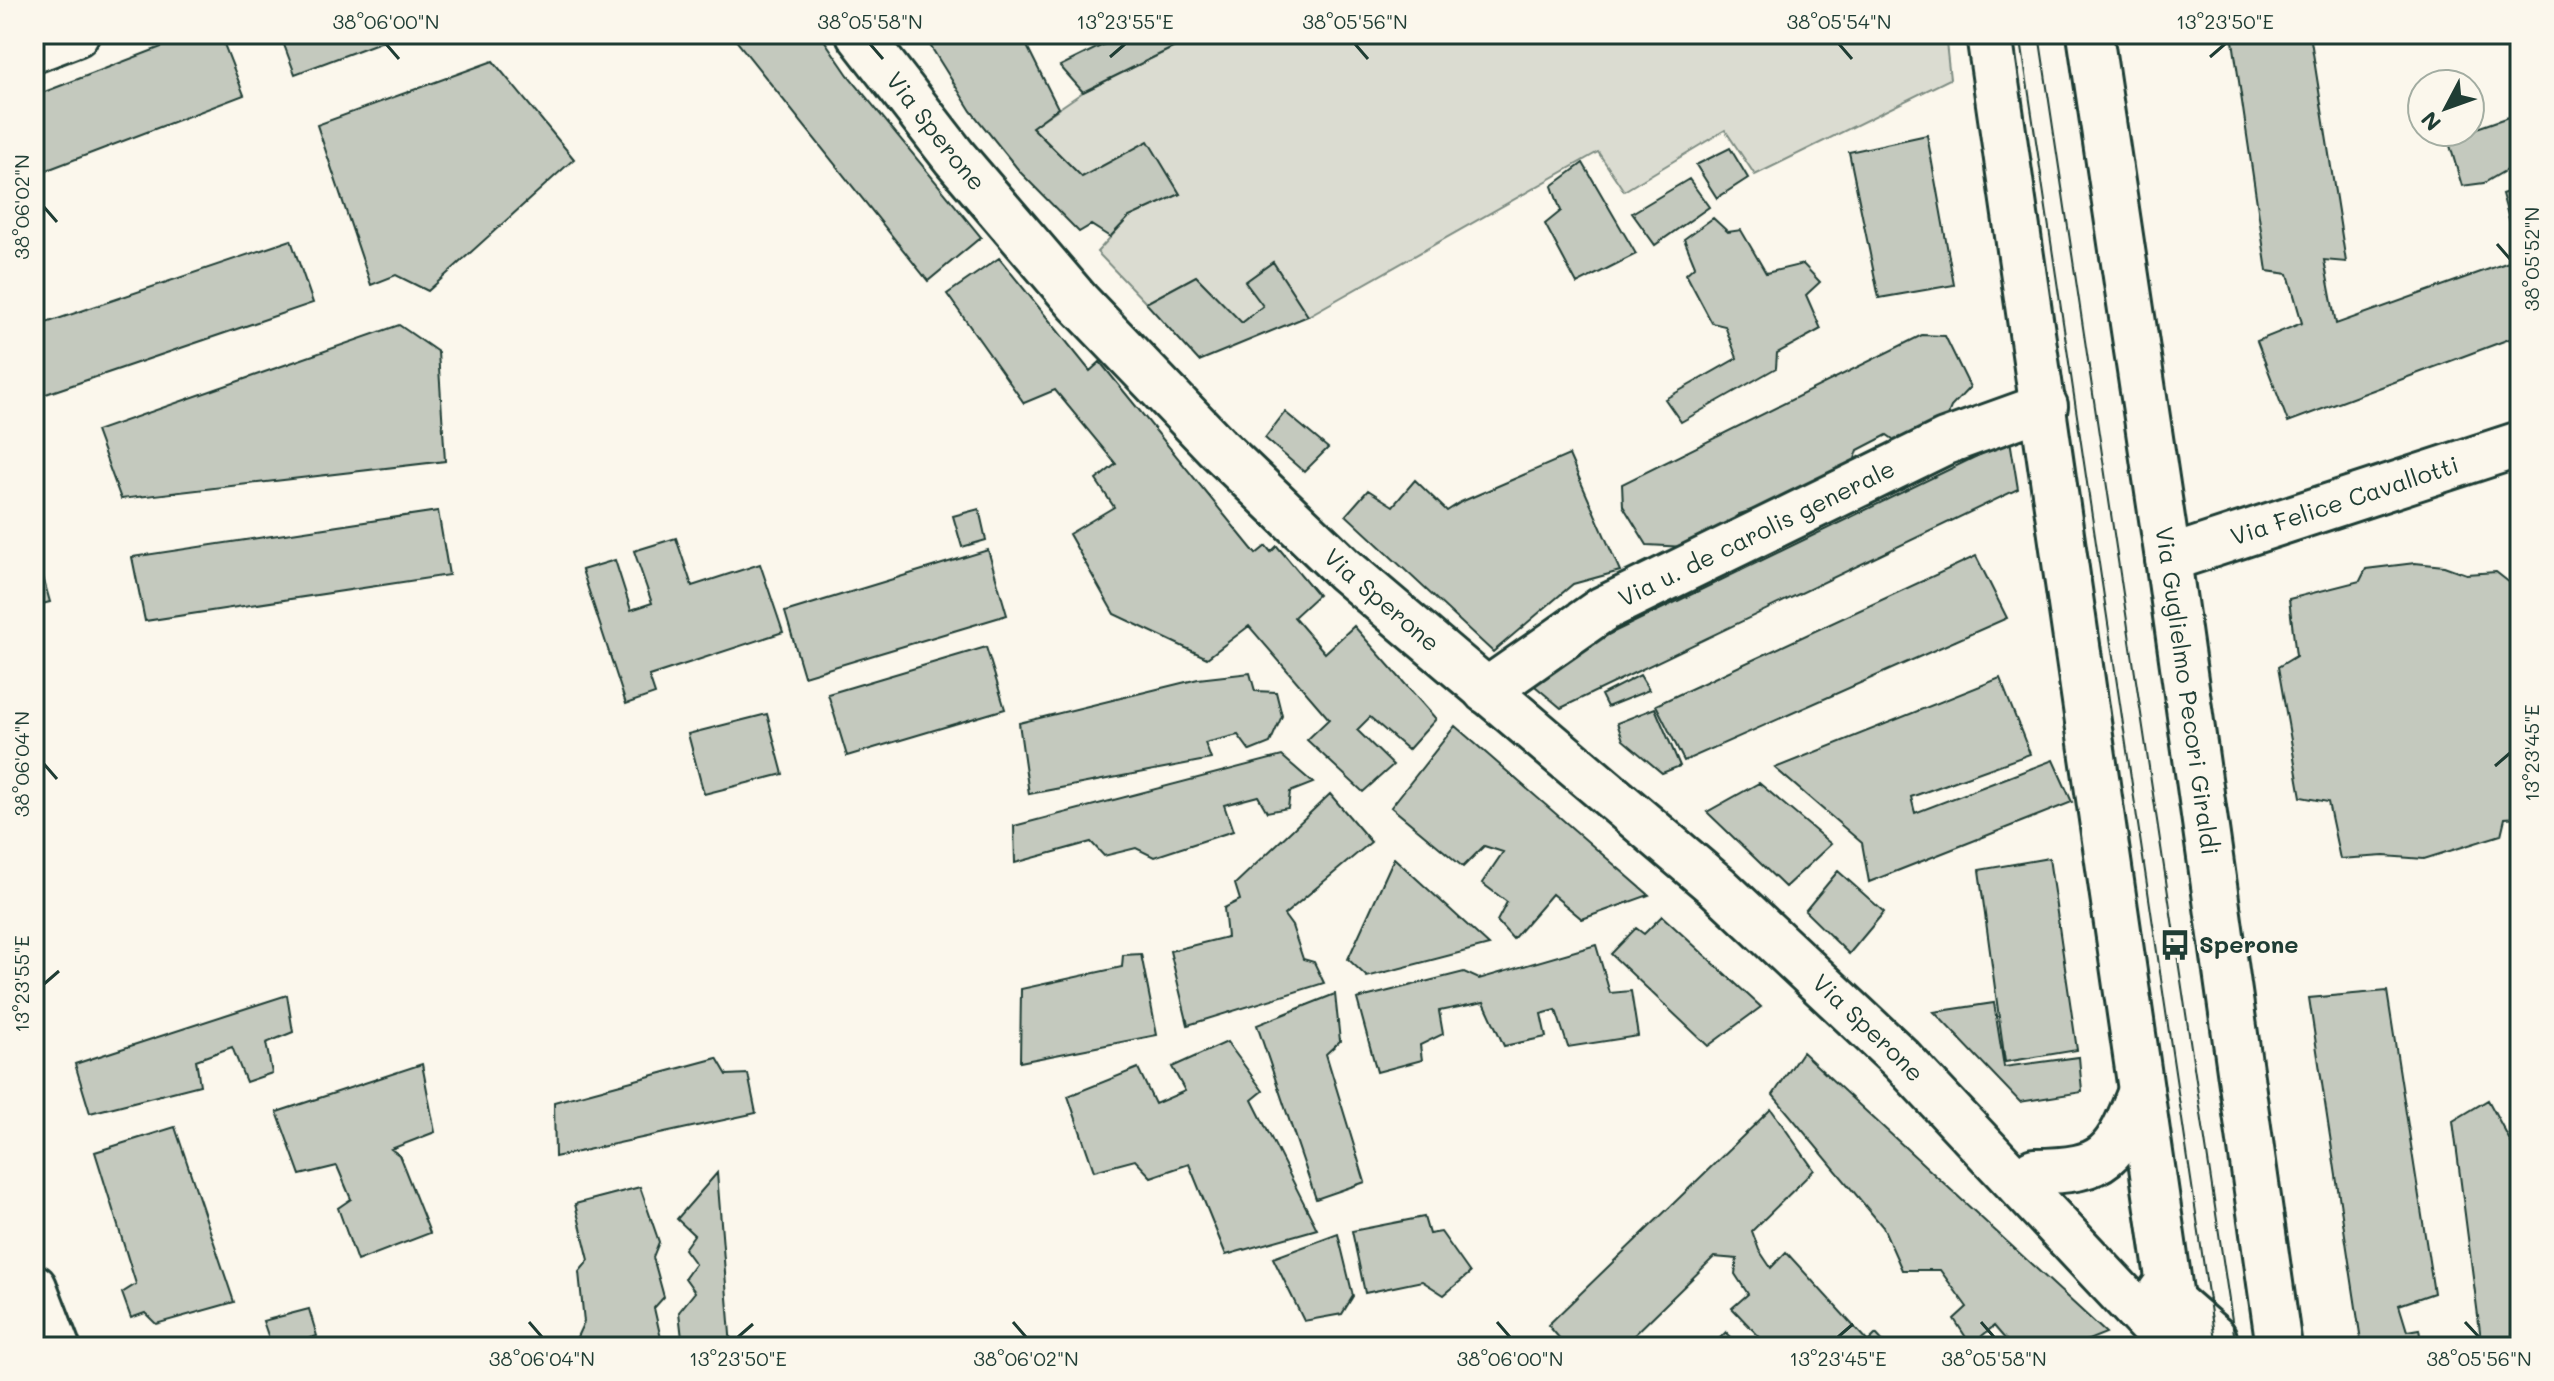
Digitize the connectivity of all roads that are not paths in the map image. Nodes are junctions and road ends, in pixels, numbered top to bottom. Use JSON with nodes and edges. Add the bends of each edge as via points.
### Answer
{"nodes":[{"id":1,"x":76,"y":34,"type":"edge"},
{"id":2,"x":859,"y":34,"type":"edge"},
{"id":3,"x":1989,"y":34,"type":"edge"},
{"id":4,"x":2090,"y":34,"type":"edge"},
{"id":5,"x":34,"y":50,"type":"edge"},
{"id":6,"x":2045,"y":406,"type":"junction"},
{"id":7,"x":2520,"y":444,"type":"edge"},
{"id":8,"x":2168,"y":559,"type":"junction"},
{"id":9,"x":1486,"y":691,"type":"junction"},
{"id":10,"x":2141,"y":1091,"type":"junction"},
{"id":11,"x":1956,"y":1116,"type":"junction"},
{"id":12,"x":2034,"y":1171,"type":"junction"},
{"id":13,"x":34,"y":1287,"type":"edge"},
{"id":14,"x":2170,"y":1300,"type":"junction"},
{"id":15,"x":2198,"y":1344,"type":"edge"},
{"id":16,"x":57,"y":1347,"type":"edge"},
{"id":17,"x":2171,"y":1347,"type":"edge"},
{"id":18,"x":2257,"y":1347,"type":"edge"},
{"id":19,"x":2279,"y":1347,"type":"edge"}],
"edges":[{"from":1,"to":5,"type":"street"},
{"from":2,"to":9,"type":"street","name":"Via Sperone","via":[[955,158],[1078,302],[1334,559]]},
{"from":3,"to":6,"type":"street"},
{"from":4,"to":8,"type":"street","name":"Via Guglielmo Pecori Giraldi"},
{"from":6,"to":9,"type":"street","name":"Via u. de carolis generale","via":[[1945,442],[1603,609]]},
{"from":6,"to":10,"type":"street"},
{"from":7,"to":8,"type":"street","name":"Via Felice Cavallotti"},
{"from":8,"to":19,"type":"street","name":"Via Guglielmo Pecori Giraldi"},
{"from":9,"to":11,"type":"street","name":"Via Sperone","via":[[1718,887]]},
{"from":10,"to":12,"type":"street","via":[[2124,1135],[2108,1154],[2082,1168]]},
{"from":10,"to":14,"type":"street"},
{"from":11,"to":12,"type":"street"},
{"from":11,"to":17,"type":"street"},
{"from":12,"to":14,"type":"street"},
{"from":13,"to":16,"type":"street"},
{"from":14,"to":15,"type":"street"},
{"from":15,"to":18,"type":"street","via":[[2234,1333]]}]}
